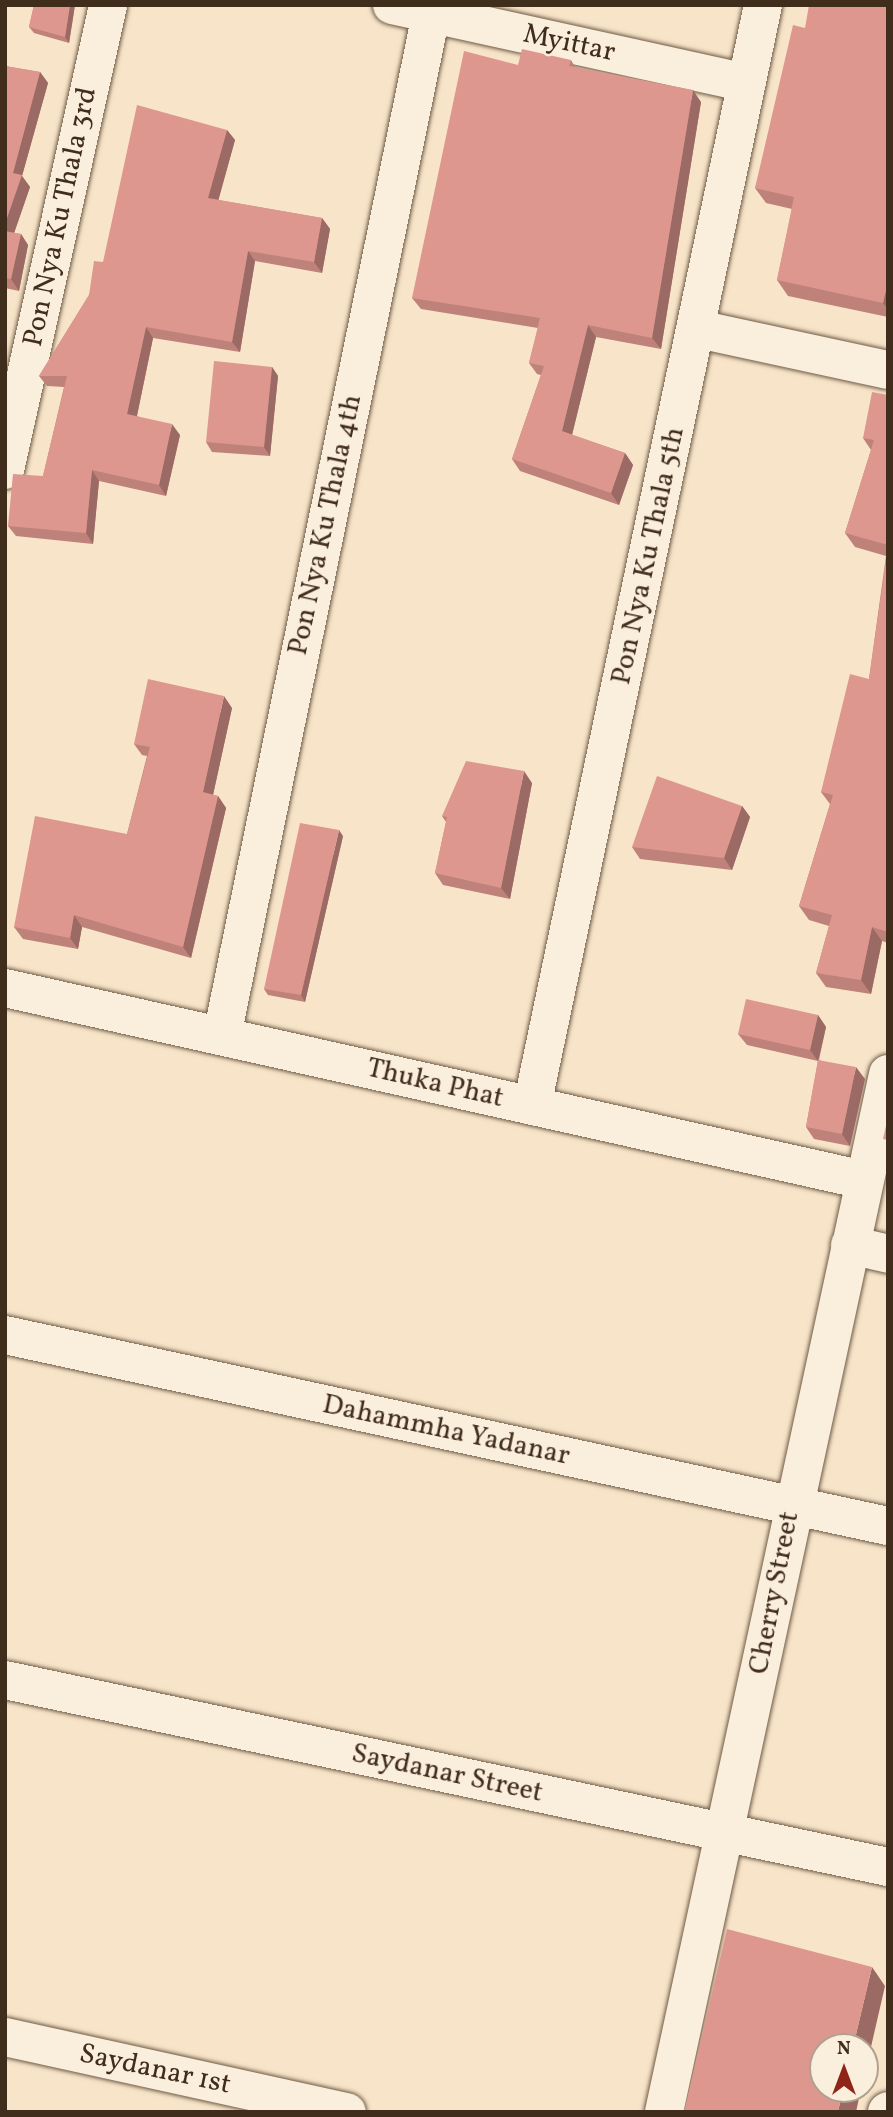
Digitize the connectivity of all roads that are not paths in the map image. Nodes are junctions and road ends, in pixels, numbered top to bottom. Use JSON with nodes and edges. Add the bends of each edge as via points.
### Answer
{"nodes":[{"id":1,"x":108,"y":5,"type":"edge"},
{"id":2,"x":392,"y":5,"type":"edge"},
{"id":3,"x":763,"y":5,"type":"edge"},
{"id":4,"x":431,"y":14,"type":"junction"},
{"id":5,"x":747,"y":83,"type":"junction"},
{"id":6,"x":698,"y":329,"type":"junction"},
{"id":7,"x":888,"y":370,"type":"edge"},
{"id":8,"x":5,"y":470,"type":"edge"},
{"id":9,"x":5,"y":988,"type":"edge"},
{"id":10,"x":222,"y":1036,"type":"junction"},
{"id":11,"x":888,"y":1074,"type":"edge"},
{"id":12,"x":532,"y":1106,"type":"junction"},
{"id":13,"x":864,"y":1180,"type":"junction"},
{"id":14,"x":849,"y":1245,"type":"junction"},
{"id":15,"x":888,"y":1254,"type":"edge"},
{"id":16,"x":5,"y":1335,"type":"edge"},
{"id":17,"x":792,"y":1506,"type":"junction"},
{"id":18,"x":888,"y":1526,"type":"edge"},
{"id":19,"x":5,"y":1681,"type":"edge"},
{"id":20,"x":729,"y":1833,"type":"junction"},
{"id":21,"x":888,"y":1867,"type":"edge"},
{"id":22,"x":5,"y":2037,"type":"edge"},
{"id":23,"x":347,"y":2112,"type":"edge"},
{"id":24,"x":664,"y":2112,"type":"edge"}],
"edges":[{"from":1,"to":8,"type":"street","name":"Pon Nya Ku Thala 3rd"},
{"from":2,"to":4,"type":"street","name":"Myittar"},
{"from":3,"to":5,"type":"street","name":"Pon Nya Ku Thala 5th"},
{"from":4,"to":5,"type":"street","name":"Myittar"},
{"from":4,"to":10,"type":"street","name":"Pon Nya Ku Thala 4th"},
{"from":5,"to":6,"type":"street","name":"Pon Nya Ku Thala 5th"},
{"from":6,"to":7,"type":"street"},
{"from":6,"to":12,"type":"street","name":"Pon Nya Ku Thala 5th"},
{"from":9,"to":10,"type":"street","name":"Thuka Phat"},
{"from":10,"to":12,"type":"street","name":"Thuka Phat"},
{"from":11,"to":13,"type":"street","name":"Cherry Street"},
{"from":12,"to":13,"type":"street","name":"Thuka Phat"},
{"from":13,"to":14,"type":"street","name":"Cherry Street"},
{"from":14,"to":15,"type":"street"},
{"from":14,"to":17,"type":"street","name":"Cherry Street"},
{"from":16,"to":17,"type":"street","name":"Dahammha Yadanar"},
{"from":17,"to":18,"type":"street","name":"Dahammha Yadanar"},
{"from":17,"to":20,"type":"street","name":"Cherry Street"},
{"from":19,"to":20,"type":"street","name":"Saydanar Street"},
{"from":20,"to":21,"type":"street","name":"Saydanar Street"},
{"from":20,"to":24,"type":"street","name":"Cherry Street"},
{"from":22,"to":23,"type":"street","name":"Saydanar 1st"}]}
